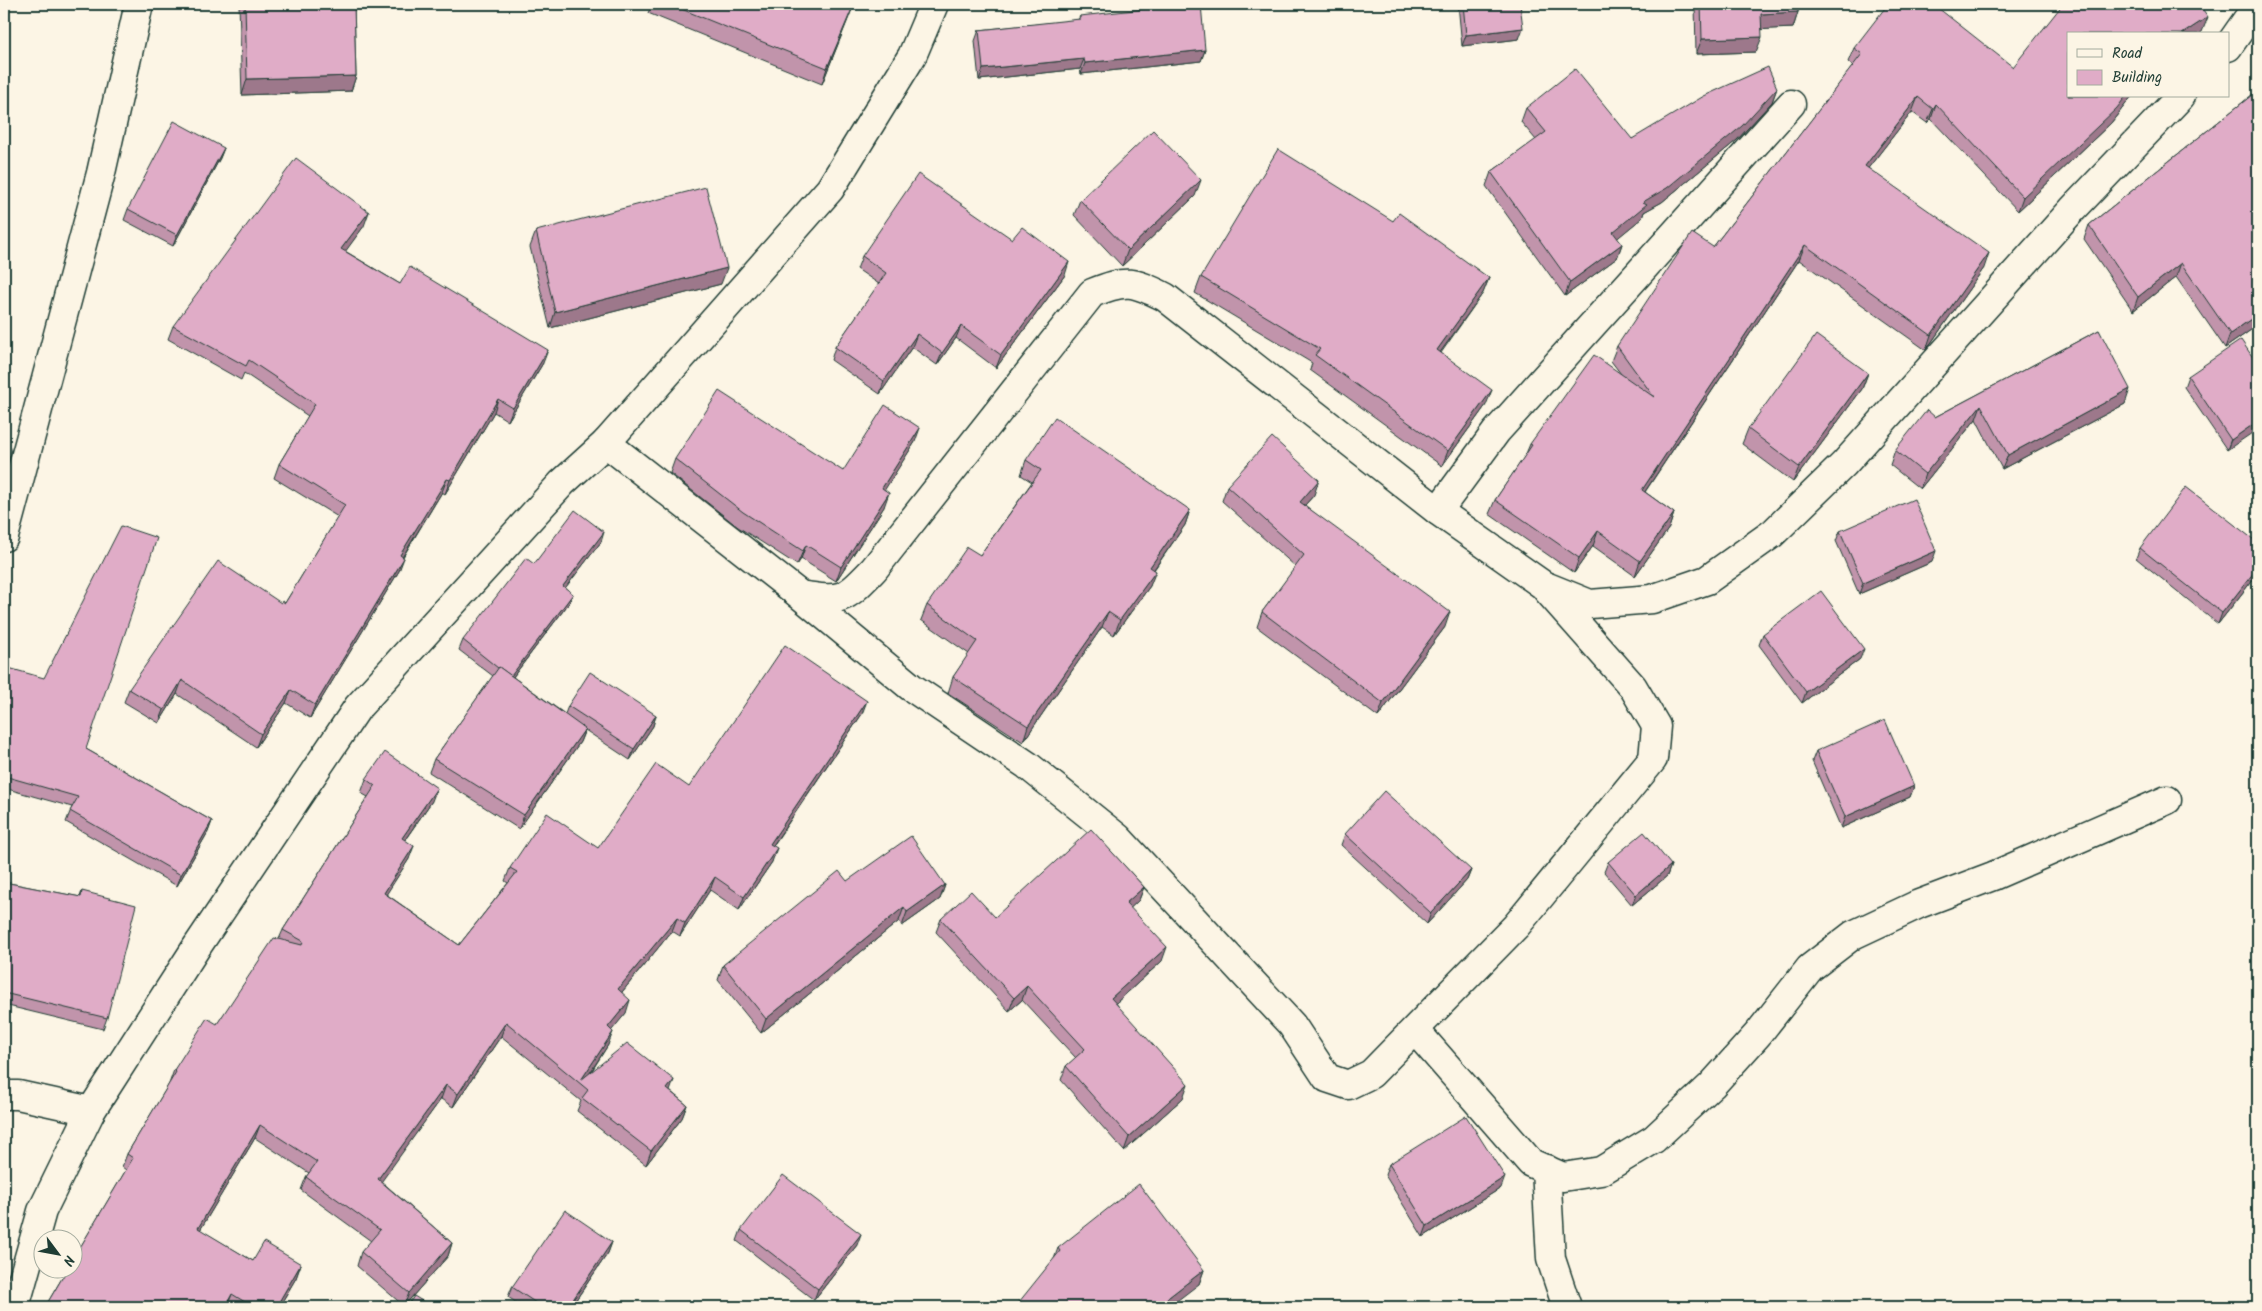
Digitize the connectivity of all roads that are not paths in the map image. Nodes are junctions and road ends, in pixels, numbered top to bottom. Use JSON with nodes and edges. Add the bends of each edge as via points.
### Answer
{"nodes":[{"id":1,"x":139,"y":4,"type":"edge"},
{"id":2,"x":934,"y":4,"type":"edge"},
{"id":3,"x":2258,"y":4,"type":"edge"},
{"id":4,"x":2230,"y":44,"type":"edge"},
{"id":5,"x":2179,"y":98,"type":"edge"},
{"id":6,"x":1791,"y":104,"type":"dead end"},
{"id":7,"x":606,"y":443,"type":"junction"},
{"id":8,"x":1438,"y":511,"type":"junction"},
{"id":9,"x":4,"y":537,"type":"edge"},
{"id":10,"x":1543,"y":585,"type":"junction"},
{"id":11,"x":800,"y":595,"type":"junction"},
{"id":12,"x":2167,"y":800,"type":"dead end"},
{"id":13,"x":1415,"y":1030,"type":"junction"},
{"id":14,"x":4,"y":1095,"type":"edge"},
{"id":15,"x":91,"y":1111,"type":"junction"},
{"id":16,"x":1546,"y":1169,"type":"junction"},
{"id":17,"x":15,"y":1307,"type":"edge"},
{"id":18,"x":1567,"y":1307,"type":"edge"}],
"edges":[{"from":1,"to":9,"type":"street","via":[[101,172]]},
{"from":2,"to":7,"type":"street","via":[[912,56],[830,189]]},
{"from":3,"to":4,"type":"street"},
{"from":5,"to":10,"type":"street","via":[[2072,210],[1844,464],[1773,533],[1707,580],[1652,599],[1590,604]]},
{"from":6,"to":8,"type":"street","via":[[1496,432]]},
{"from":7,"to":11,"type":"street"},
{"from":7,"to":15,"type":"street","via":[[562,483],[358,707],[185,964]]},
{"from":8,"to":10,"type":"street"},
{"from":8,"to":11,"type":"street","via":[[1165,297],[1139,284],[1115,284],[1092,293],[874,569],[850,594],[830,600]]},
{"from":10,"to":13,"type":"street","via":[[1633,687],[1656,726],[1653,759],[1516,926]]},
{"from":11,"to":13,"type":"street","via":[[911,687],[1027,765],[1118,838],[1292,1025],[1326,1078],[1348,1085],[1371,1074]]},
{"from":12,"to":16,"type":"street","via":[[1853,935],[1810,968],[1758,1034],[1712,1085],[1654,1139],[1601,1171],[1563,1177]]},
{"from":13,"to":16,"type":"street","via":[[1531,1163]]},
{"from":14,"to":15,"type":"street","via":[[18,1095]]},
{"from":15,"to":17,"type":"street","via":[[42,1211]]},
{"from":16,"to":18,"type":"street","via":[[1551,1259]]}]}
